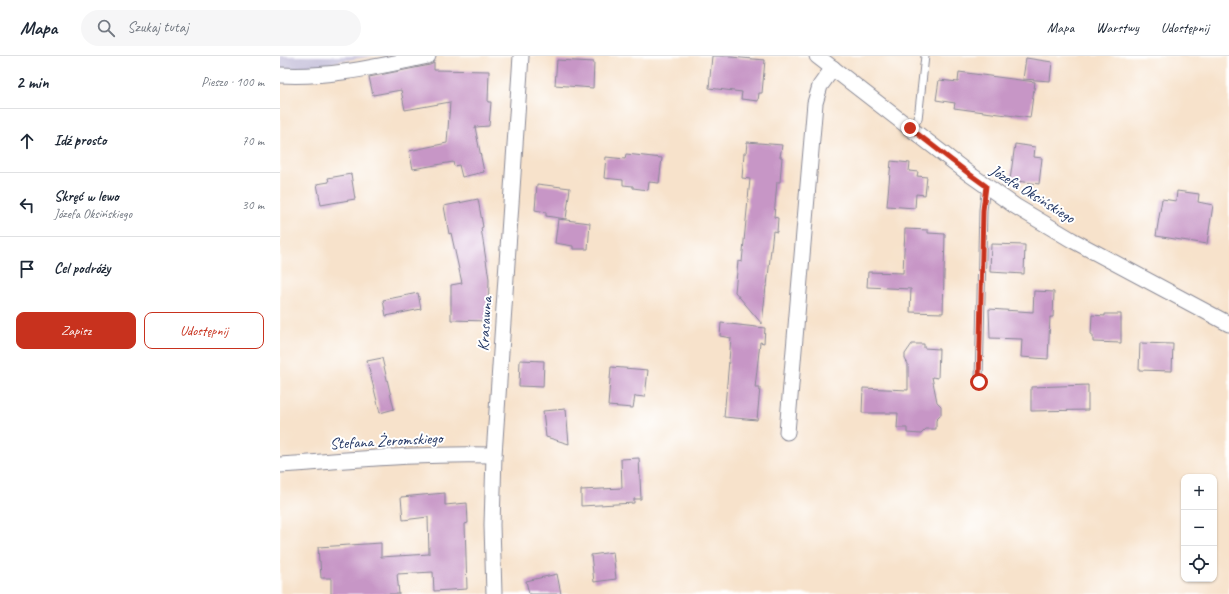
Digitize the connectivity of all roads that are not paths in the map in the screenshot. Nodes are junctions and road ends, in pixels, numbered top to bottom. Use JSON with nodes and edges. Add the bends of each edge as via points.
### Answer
{"nodes":[{"id":1,"x":428,"y":56,"type":"edge"},
{"id":2,"x":521,"y":56,"type":"edge"},
{"id":3,"x":817,"y":56,"type":"edge"},
{"id":4,"x":925,"y":56,"type":"edge"},
{"id":5,"x":833,"y":68,"type":"junction"},
{"id":6,"x":280,"y":75,"type":"edge"},
{"id":7,"x":910,"y":128,"type":"junction"},
{"id":8,"x":986,"y":186,"type":"junction"},
{"id":9,"x":1229,"y":324,"type":"edge"},
{"id":10,"x":979,"y":382,"type":"dead end"},
{"id":11,"x":787,"y":432,"type":"dead end"},
{"id":12,"x":494,"y":456,"type":"junction"},
{"id":13,"x":280,"y":465,"type":"edge"},
{"id":14,"x":494,"y":594,"type":"edge"}],
"edges":[{"from":1,"to":6,"type":"street","via":[[358,70],[310,76]]},
{"from":2,"to":12,"type":"street","name":"Krasawna"},
{"from":3,"to":5,"type":"street","name":"Józefa Oksińskiego"},
{"from":4,"to":7,"type":"lane","via":[[918,118]]},
{"from":5,"to":7,"type":"street","name":"Józefa Oksińskiego"},
{"from":5,"to":11,"type":"street","via":[[820,86],[816,104]]},
{"from":7,"to":8,"type":"street","name":"Józefa Oksińskiego"},
{"from":8,"to":9,"type":"street","name":"Józefa Oksińskiego","via":[[1072,240]]},
{"from":8,"to":10,"type":"lane","via":[[983,210]]},
{"from":12,"to":13,"type":"street","name":"Stefana Żeromskiego","via":[[406,456]]},
{"from":12,"to":14,"type":"street","name":"Krasawna"}]}
